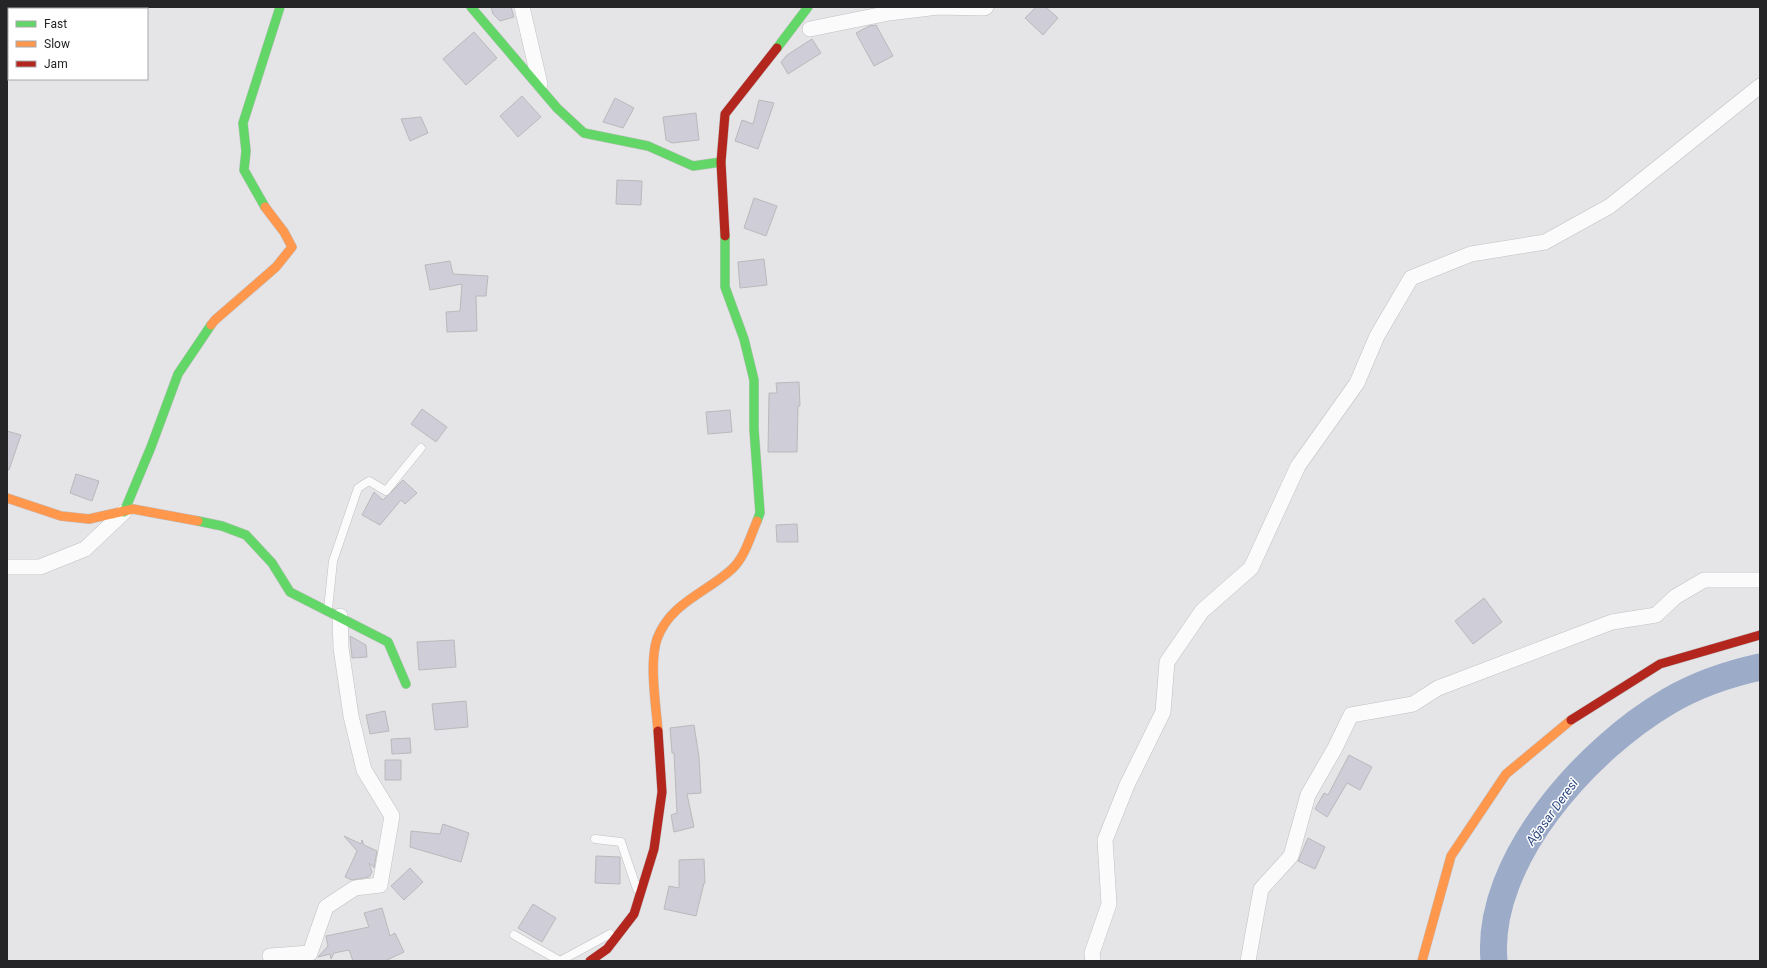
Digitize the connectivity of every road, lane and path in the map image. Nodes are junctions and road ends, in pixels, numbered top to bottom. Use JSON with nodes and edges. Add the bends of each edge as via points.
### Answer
{"nodes":[{"id":1,"x":280,"y":7,"type":"edge"},
{"id":2,"x":471,"y":7,"type":"edge"},
{"id":3,"x":522,"y":7,"type":"edge"},
{"id":4,"x":808,"y":7,"type":"edge"},
{"id":5,"x":938,"y":7,"type":"edge"},
{"id":6,"x":986,"y":7,"type":"edge"},
{"id":7,"x":810,"y":29,"type":"dead end"},
{"id":8,"x":1760,"y":86,"type":"edge"},
{"id":9,"x":541,"y":89,"type":"junction"},
{"id":10,"x":721,"y":162,"type":"junction"},
{"id":11,"x":421,"y":448,"type":"dead end"},
{"id":12,"x":7,"y":498,"type":"edge"},
{"id":13,"x":124,"y":512,"type":"junction"},
{"id":14,"x":7,"y":567,"type":"edge"},
{"id":15,"x":1760,"y":580,"type":"edge"},
{"id":16,"x":334,"y":613,"type":"junction"},
{"id":17,"x":1760,"y":635,"type":"edge"},
{"id":18,"x":406,"y":684,"type":"dead end"},
{"id":19,"x":595,"y":840,"type":"dead end"},
{"id":20,"x":639,"y":898,"type":"junction"},
{"id":21,"x":623,"y":928,"type":"junction"},
{"id":22,"x":514,"y":935,"type":"dead end"},
{"id":23,"x":270,"y":956,"type":"dead end"},
{"id":24,"x":590,"y":961,"type":"edge"},
{"id":25,"x":1094,"y":961,"type":"edge"},
{"id":26,"x":1248,"y":961,"type":"edge"},
{"id":27,"x":1422,"y":961,"type":"edge"}],
"edges":[{"from":1,"to":13,"type":"street","via":[[243,123],[246,151],[244,170],[292,247],[276,267],[215,320],[178,374],[152,447]]},
{"from":2,"to":9,"type":"street"},
{"from":3,"to":9,"type":"street"},
{"from":4,"to":10,"type":"street","via":[[725,114]]},
{"from":5,"to":6,"type":"street"},
{"from":5,"to":7,"type":"street","via":[[889,13]]},
{"from":8,"to":25,"type":"street","via":[[1610,206],[1545,242],[1472,254],[1411,278],[1377,336],[1357,383],[1298,466],[1251,568],[1202,612],[1167,662],[1163,712],[1127,786],[1105,840],[1109,904],[1092,953]]},
{"from":9,"to":10,"type":"street","via":[[584,133],[648,146],[693,166]]},
{"from":10,"to":20,"type":"street","via":[[726,247],[725,287],[744,339],[754,380],[754,429],[760,513],[744,552],[732,569],[677,608],[657,639],[653,659],[662,792],[654,849]]},
{"from":11,"to":16,"type":"lane","via":[[386,491],[369,481],[358,488],[334,561]]},
{"from":12,"to":13,"type":"street","via":[[61,516],[89,519]]},
{"from":13,"to":14,"type":"street","via":[[85,548],[40,567]]},
{"from":13,"to":16,"type":"street","via":[[133,509],[222,526],[246,535],[272,563],[290,592]]},
{"from":15,"to":26,"type":"street","via":[[1704,580],[1675,597],[1656,615],[1612,622],[1438,688],[1413,704],[1351,715],[1308,795],[1291,856],[1261,889]]},
{"from":16,"to":18,"type":"street","via":[[388,642]]},
{"from":16,"to":23,"type":"street","via":[[351,716],[364,770],[392,816],[380,885],[355,888],[326,907],[310,953]]},
{"from":17,"to":27,"type":"street","via":[[1660,664],[1569,722],[1506,774],[1451,856]]},
{"from":19,"to":20,"type":"lane","via":[[621,842]]},
{"from":20,"to":21,"type":"street","via":[[634,914]]},
{"from":21,"to":22,"type":"lane","via":[[560,961]]},
{"from":21,"to":24,"type":"street","via":[[607,949]]}]}
